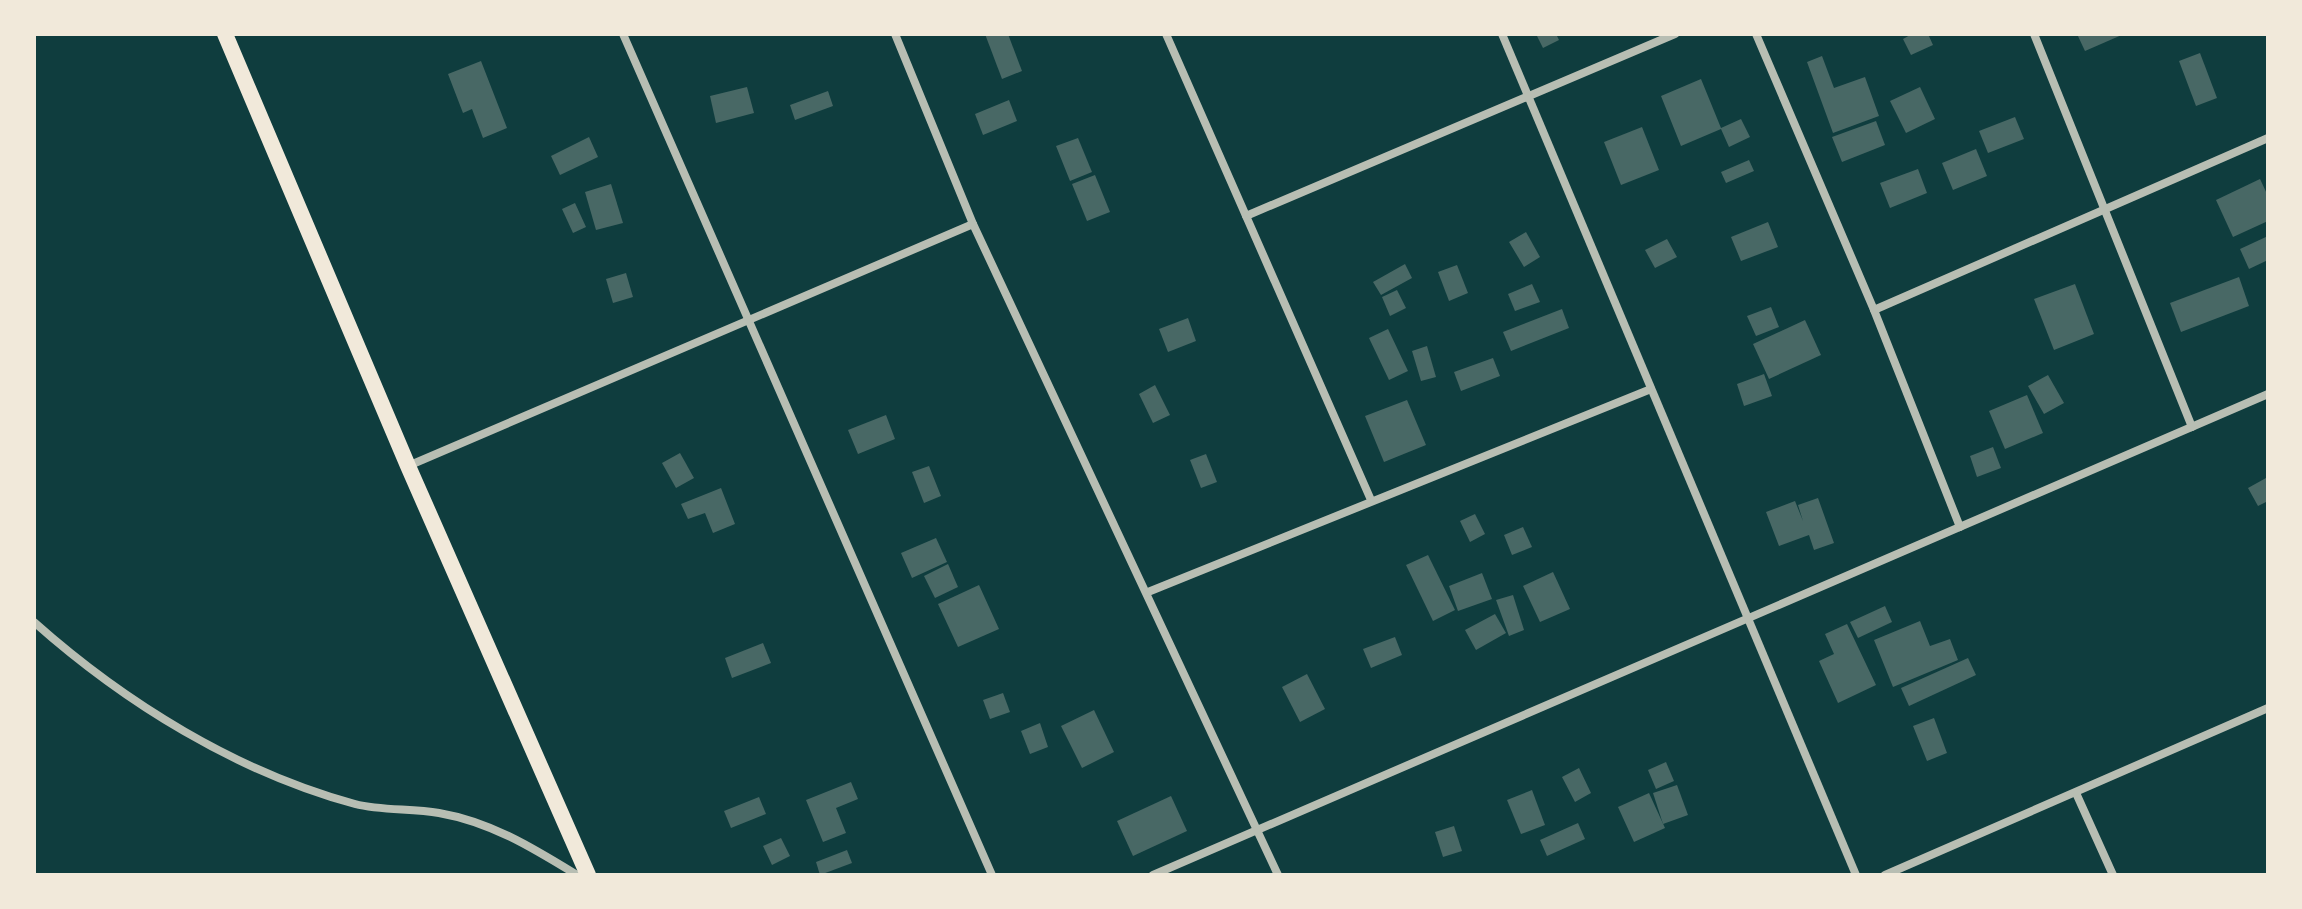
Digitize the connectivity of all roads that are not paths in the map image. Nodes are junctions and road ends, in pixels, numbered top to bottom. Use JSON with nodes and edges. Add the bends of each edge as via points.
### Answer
{"nodes":[{"id":1,"x":225,"y":34,"type":"edge"},
{"id":2,"x":623,"y":34,"type":"edge"},
{"id":3,"x":895,"y":34,"type":"edge"},
{"id":4,"x":1166,"y":34,"type":"edge"},
{"id":5,"x":1502,"y":34,"type":"edge"},
{"id":6,"x":1675,"y":34,"type":"edge"},
{"id":7,"x":1756,"y":34,"type":"edge"},
{"id":8,"x":2034,"y":34,"type":"edge"},
{"id":9,"x":1527,"y":94,"type":"junction"},
{"id":10,"x":2268,"y":138,"type":"edge"},
{"id":11,"x":2106,"y":209,"type":"junction"},
{"id":12,"x":1246,"y":216,"type":"junction"},
{"id":13,"x":973,"y":224,"type":"junction"},
{"id":14,"x":1874,"y":310,"type":"junction"},
{"id":15,"x":749,"y":321,"type":"junction"},
{"id":16,"x":1651,"y":389,"type":"junction"},
{"id":17,"x":2268,"y":394,"type":"edge"},
{"id":18,"x":2192,"y":427,"type":"junction"},
{"id":19,"x":408,"y":466,"type":"junction"},
{"id":20,"x":1371,"y":500,"type":"junction"},
{"id":21,"x":1960,"y":527,"type":"junction"},
{"id":22,"x":1148,"y":592,"type":"junction"},
{"id":23,"x":1748,"y":619,"type":"junction"},
{"id":24,"x":34,"y":622,"type":"edge"},
{"id":25,"x":2268,"y":708,"type":"edge"},
{"id":26,"x":2076,"y":793,"type":"junction"},
{"id":27,"x":1256,"y":831,"type":"junction"},
{"id":28,"x":577,"y":875,"type":"edge"},
{"id":29,"x":588,"y":875,"type":"edge"},
{"id":30,"x":992,"y":875,"type":"edge"},
{"id":31,"x":1153,"y":875,"type":"edge"},
{"id":32,"x":1278,"y":875,"type":"edge"},
{"id":33,"x":1856,"y":875,"type":"edge"},
{"id":34,"x":1885,"y":875,"type":"edge"},
{"id":35,"x":2113,"y":875,"type":"edge"}],
"edges":[{"from":1,"to":19,"type":"main road"},
{"from":2,"to":15,"type":"street"},
{"from":3,"to":13,"type":"street"},
{"from":4,"to":12,"type":"street"},
{"from":5,"to":9,"type":"street"},
{"from":6,"to":9,"type":"street"},
{"from":7,"to":14,"type":"street"},
{"from":8,"to":11,"type":"street"},
{"from":9,"to":12,"type":"street"},
{"from":9,"to":16,"type":"street"},
{"from":10,"to":11,"type":"street"},
{"from":11,"to":14,"type":"street"},
{"from":11,"to":18,"type":"street"},
{"from":12,"to":20,"type":"street"},
{"from":13,"to":15,"type":"street"},
{"from":13,"to":22,"type":"street"},
{"from":14,"to":21,"type":"street"},
{"from":15,"to":19,"type":"street"},
{"from":15,"to":30,"type":"street"},
{"from":16,"to":20,"type":"street"},
{"from":16,"to":23,"type":"street"},
{"from":17,"to":18,"type":"street"},
{"from":18,"to":21,"type":"street"},
{"from":19,"to":29,"type":"main road"},
{"from":20,"to":22,"type":"street"},
{"from":21,"to":23,"type":"street"},
{"from":22,"to":27,"type":"street"},
{"from":23,"to":27,"type":"street"},
{"from":23,"to":33,"type":"street"},
{"from":24,"to":28,"type":"street","via":[[158,715],[276,778],[358,805],[486,824]]},
{"from":25,"to":26,"type":"street"},
{"from":26,"to":34,"type":"street"},
{"from":26,"to":35,"type":"street"},
{"from":27,"to":31,"type":"street"},
{"from":27,"to":32,"type":"street"}]}
